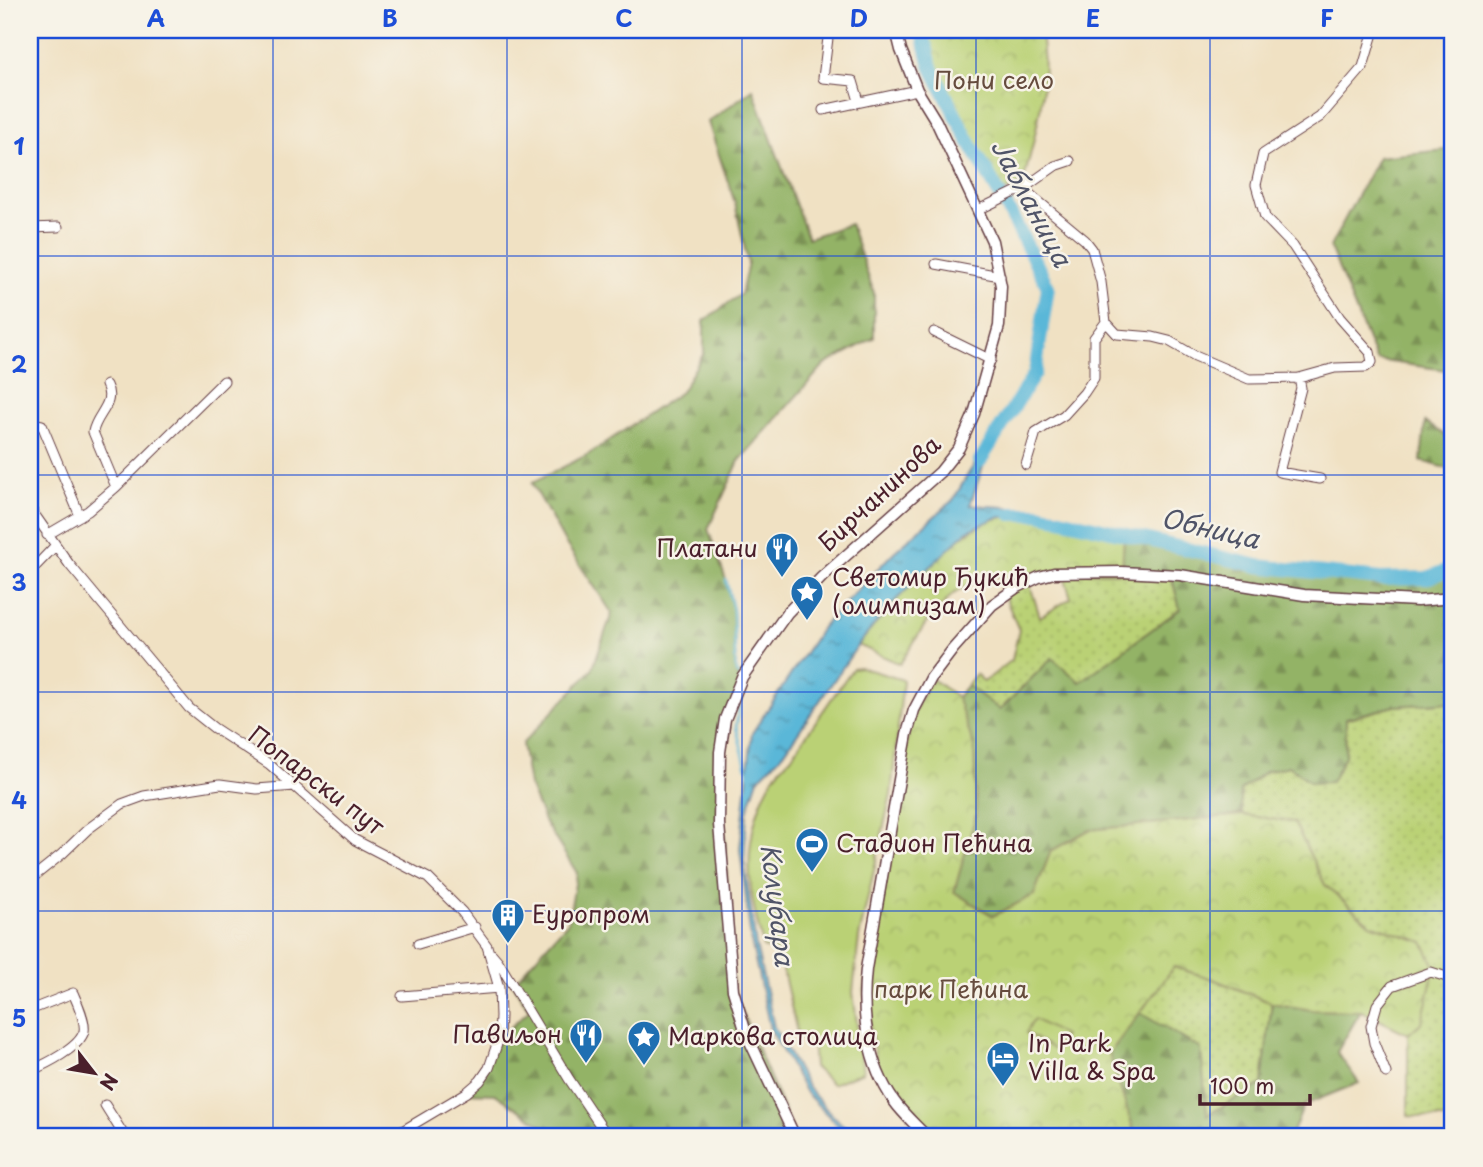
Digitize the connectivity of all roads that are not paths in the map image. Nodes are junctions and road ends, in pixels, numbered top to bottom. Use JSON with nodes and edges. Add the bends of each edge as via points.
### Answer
{"nodes":[{"id":1,"x":829,"y":30,"type":"edge"},
{"id":2,"x":896,"y":30,"type":"edge"},
{"id":3,"x":1374,"y":30,"type":"edge"},
{"id":4,"x":917,"y":90,"type":"junction"},
{"id":5,"x":859,"y":101,"type":"junction"},
{"id":6,"x":824,"y":110,"type":"dead end"},
{"id":7,"x":1070,"y":161,"type":"dead end"},
{"id":8,"x":1022,"y":191,"type":"junction"},
{"id":9,"x":978,"y":210,"type":"junction"},
{"id":10,"x":58,"y":227,"type":"dead end"},
{"id":11,"x":30,"y":228,"type":"edge"},
{"id":12,"x":936,"y":264,"type":"dead end"},
{"id":13,"x":1000,"y":276,"type":"junction"},
{"id":14,"x":1106,"y":322,"type":"junction"},
{"id":15,"x":934,"y":332,"type":"dead end"},
{"id":16,"x":991,"y":360,"type":"junction"},
{"id":17,"x":1299,"y":378,"type":"junction"},
{"id":18,"x":224,"y":381,"type":"dead end"},
{"id":19,"x":106,"y":385,"type":"dead end"},
{"id":20,"x":30,"y":434,"type":"edge"},
{"id":21,"x":1026,"y":466,"type":"dead end"},
{"id":22,"x":1320,"y":479,"type":"dead end"},
{"id":23,"x":116,"y":487,"type":"junction"},
{"id":24,"x":30,"y":508,"type":"edge"},
{"id":25,"x":80,"y":516,"type":"junction"},
{"id":26,"x":47,"y":535,"type":"junction"},
{"id":27,"x":55,"y":546,"type":"junction"},
{"id":28,"x":30,"y":572,"type":"edge"},
{"id":29,"x":1453,"y":598,"type":"edge"},
{"id":30,"x":295,"y":786,"type":"junction"},
{"id":31,"x":32,"y":878,"type":"dead end"},
{"id":32,"x":475,"y":927,"type":"junction"},
{"id":33,"x":418,"y":944,"type":"dead end"},
{"id":34,"x":490,"y":953,"type":"junction"},
{"id":35,"x":1453,"y":979,"type":"edge"},
{"id":36,"x":499,"y":988,"type":"junction"},
{"id":37,"x":402,"y":996,"type":"dead end"},
{"id":38,"x":30,"y":1010,"type":"edge"},
{"id":39,"x":30,"y":1071,"type":"edge"},
{"id":40,"x":1386,"y":1073,"type":"dead end"},
{"id":41,"x":105,"y":1105,"type":"dead end"},
{"id":42,"x":124,"y":1137,"type":"edge"},
{"id":43,"x":392,"y":1137,"type":"edge"},
{"id":44,"x":608,"y":1137,"type":"edge"},
{"id":45,"x":795,"y":1137,"type":"edge"},
{"id":46,"x":927,"y":1137,"type":"edge"}],
"edges":[{"from":1,"to":5,"type":"street","via":[[823,78],[853,81]]},
{"from":2,"to":4,"type":"main road","name":"Бирчанинова"},
{"from":3,"to":17,"type":"street","via":[[1363,67],[1320,117],[1263,154],[1256,185],[1265,217],[1293,246],[1340,318],[1370,352],[1372,362],[1366,367],[1335,368]]},
{"from":4,"to":5,"type":"street"},
{"from":4,"to":9,"type":"main road","name":"Бирчанинова"},
{"from":5,"to":6,"type":"street"},
{"from":7,"to":8,"type":"street","via":[[1055,166]]},
{"from":8,"to":9,"type":"street"},
{"from":8,"to":14,"type":"street","via":[[1092,249]]},
{"from":9,"to":13,"type":"main road","name":"Бирчанинова"},
{"from":10,"to":11,"type":"street"},
{"from":12,"to":13,"type":"street"},
{"from":13,"to":16,"type":"main road","name":"Бирчанинова","via":[[999,326]]},
{"from":14,"to":17,"type":"street","via":[[1117,334],[1169,341],[1249,379]]},
{"from":14,"to":21,"type":"street","via":[[1094,338],[1094,378],[1064,415],[1036,432]]},
{"from":15,"to":16,"type":"street"},
{"from":16,"to":45,"type":"main road","name":"Бирчанинова","via":[[971,424],[953,456],[787,613],[742,677],[725,719],[719,812],[733,990],[746,1033]]},
{"from":17,"to":22,"type":"street","via":[[1301,388],[1279,472]]},
{"from":18,"to":23,"type":"street"},
{"from":19,"to":23,"type":"street","via":[[109,401],[93,432]]},
{"from":20,"to":25,"type":"street","via":[[37,424],[42,425]]},
{"from":23,"to":25,"type":"street"},
{"from":24,"to":26,"type":"street","name":"Попарски пут"},
{"from":25,"to":26,"type":"street"},
{"from":26,"to":27,"type":"street","name":"Попарски пут"},
{"from":27,"to":28,"type":"street"},
{"from":27,"to":30,"type":"street","name":"Попарски пут","via":[[189,708]]},
{"from":29,"to":46,"type":"main road","via":[[1417,601],[1322,596],[1171,573],[1071,571],[1039,577],[992,605],[931,678],[910,722],[866,969],[865,1022],[878,1072],[895,1102]]},
{"from":30,"to":31,"type":"street","via":[[257,789],[220,784],[122,803]]},
{"from":30,"to":32,"type":"street","name":"Попарски пут","via":[[360,843],[428,878]]},
{"from":32,"to":33,"type":"street"},
{"from":32,"to":34,"type":"street","name":"Попарски пут"},
{"from":34,"to":36,"type":"street","name":"Попарски пут"},
{"from":34,"to":44,"type":"street"},
{"from":35,"to":40,"type":"street","via":[[1431,972],[1392,986],[1377,1005],[1371,1026]]},
{"from":36,"to":37,"type":"street"},
{"from":36,"to":43,"type":"street","name":"Попарски пут","via":[[499,1038],[485,1075],[466,1093]]},
{"from":38,"to":39,"type":"street","via":[[73,993],[83,1024],[82,1035],[57,1058]]},
{"from":41,"to":42,"type":"street"}]}
